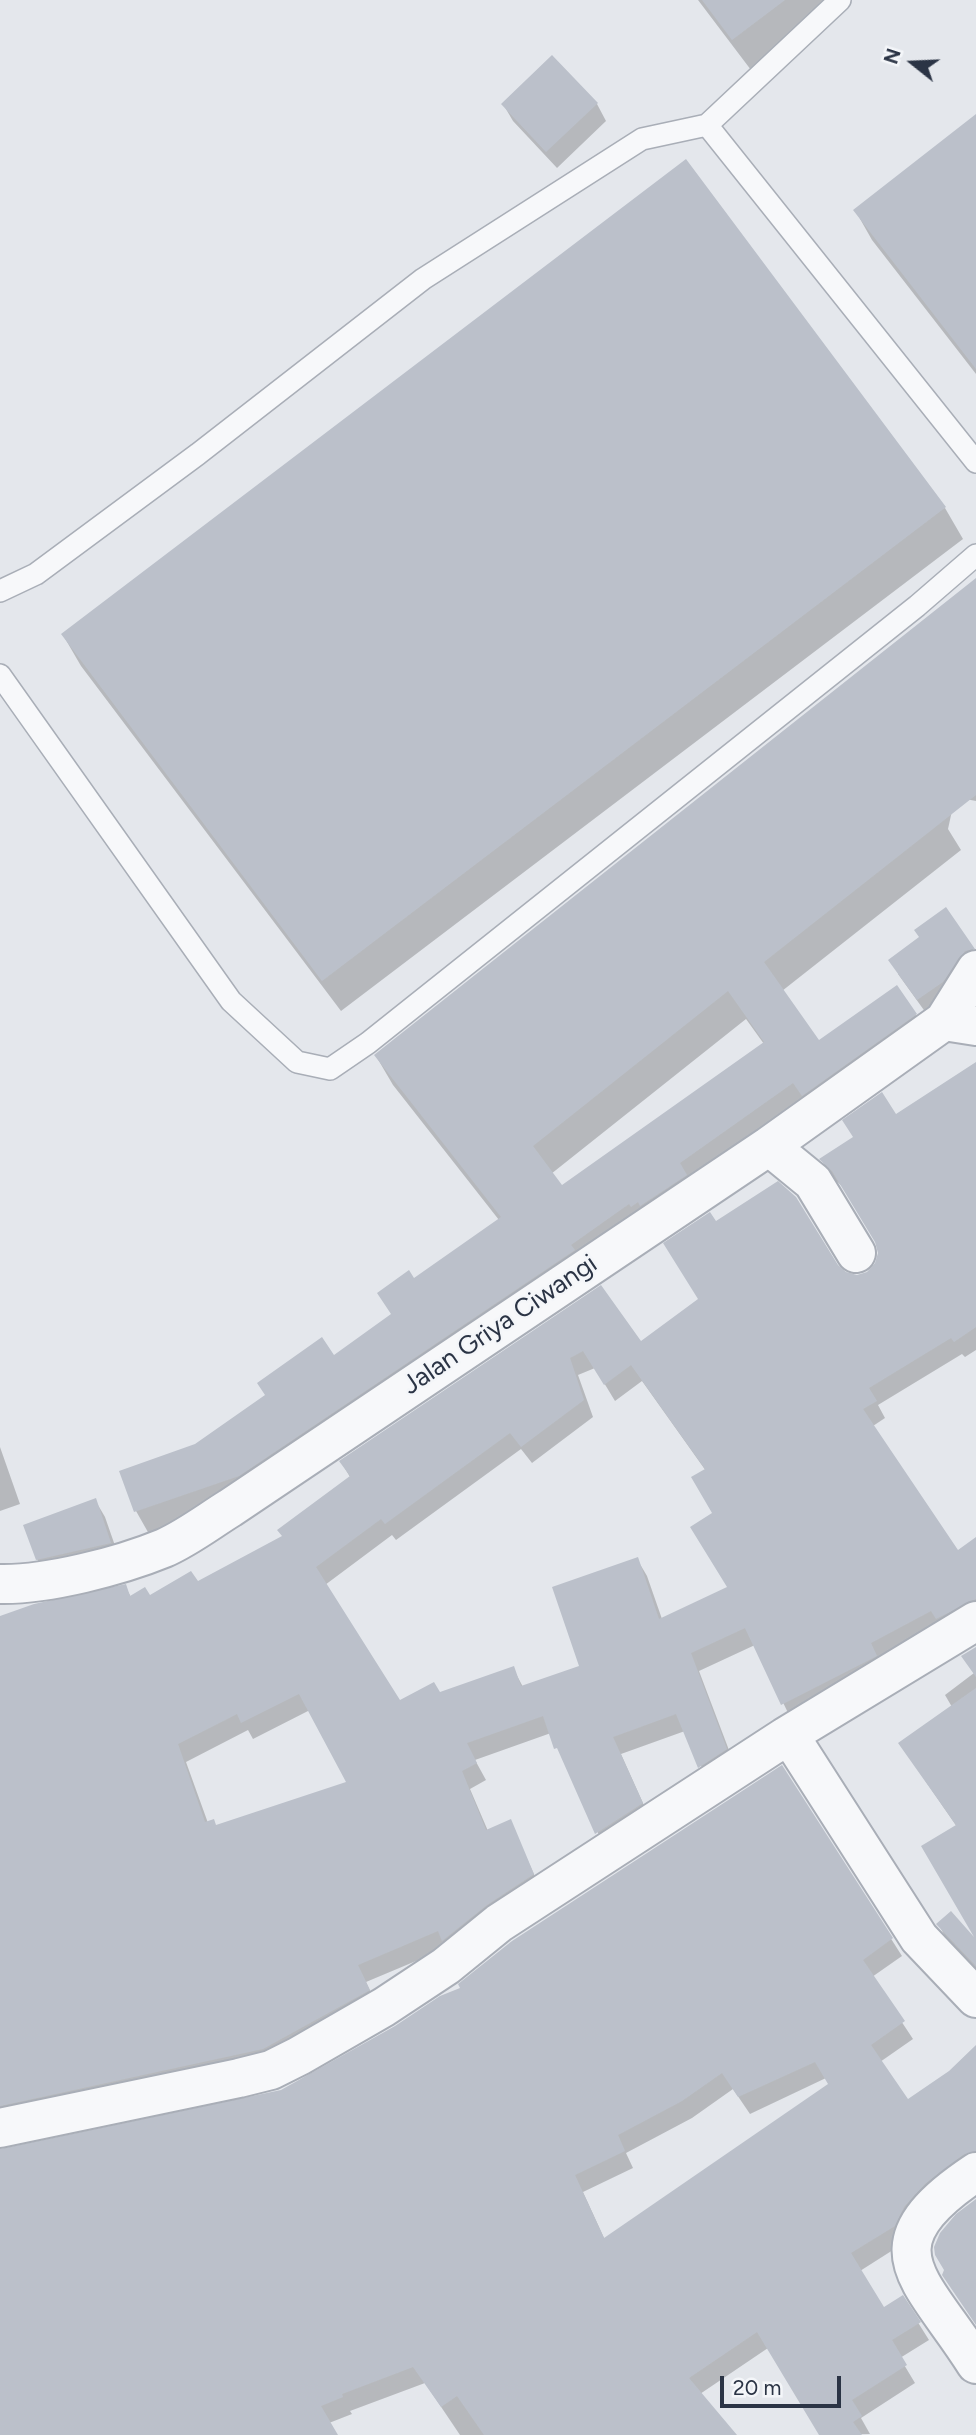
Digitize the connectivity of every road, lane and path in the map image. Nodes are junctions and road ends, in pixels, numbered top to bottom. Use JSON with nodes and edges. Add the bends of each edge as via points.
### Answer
{"nodes":[{"id":1,"x":841,"y":0,"type":"edge"},
{"id":2,"x":707,"y":125,"type":"junction"},
{"id":3,"x":976,"y":462,"type":"edge"},
{"id":4,"x":976,"y":555,"type":"edge"},
{"id":5,"x":0,"y":591,"type":"edge"},
{"id":6,"x":0,"y":675,"type":"edge"},
{"id":7,"x":976,"y":970,"type":"edge"},
{"id":8,"x":960,"y":1023,"type":"edge"},
{"id":9,"x":769,"y":1146,"type":"junction"},
{"id":10,"x":856,"y":1253,"type":"dead end"},
{"id":11,"x":0,"y":1584,"type":"edge"},
{"id":12,"x":976,"y":1621,"type":"edge"},
{"id":13,"x":785,"y":1737,"type":"junction"},
{"id":14,"x":976,"y":1998,"type":"edge"},
{"id":15,"x":0,"y":2128,"type":"edge"},
{"id":16,"x":976,"y":2172,"type":"edge"},
{"id":17,"x":976,"y":2364,"type":"edge"}],
"edges":[{"from":1,"to":2,"type":"lane"},
{"from":2,"to":3,"type":"lane"},
{"from":2,"to":5,"type":"lane","via":[[642,139],[423,279],[36,574]]},
{"from":4,"to":6,"type":"lane","via":[[330,1069],[297,1062],[231,1001]]},
{"from":7,"to":8,"type":"street"},
{"from":8,"to":9,"type":"street","name":"Jalan Griya Ciwangi"},
{"from":9,"to":10,"type":"street","via":[[813,1182]]},
{"from":9,"to":11,"type":"street","name":"Jalan Griya Ciwangi","via":[[165,1547],[75,1575]]},
{"from":12,"to":13,"type":"street"},
{"from":13,"to":14,"type":"street","via":[[798,1749],[919,1938]]},
{"from":13,"to":15,"type":"street","via":[[499,1923],[394,2000],[271,2070]]},
{"from":16,"to":17,"type":"street","via":[[929,2212],[912,2236],[910,2258],[917,2279]]}]}
